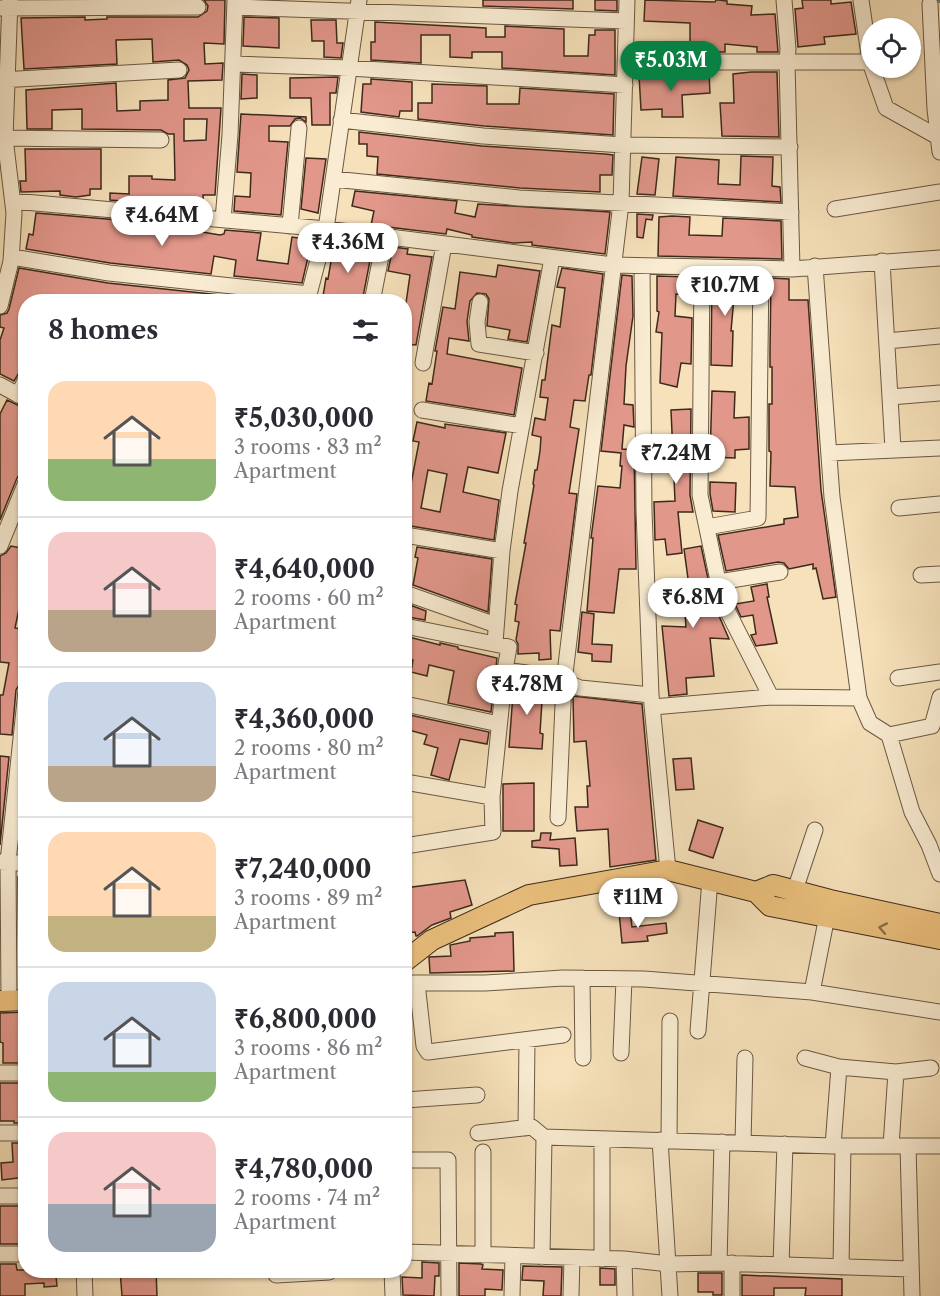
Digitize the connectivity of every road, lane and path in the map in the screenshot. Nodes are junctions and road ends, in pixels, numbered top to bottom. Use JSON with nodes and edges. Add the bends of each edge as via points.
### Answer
{"nodes":[{"id":1,"x":627,"y":0,"type":"edge"},
{"id":2,"x":784,"y":0,"type":"edge"},
{"id":3,"x":861,"y":0,"type":"edge"},
{"id":4,"x":235,"y":3,"type":"edge"},
{"id":5,"x":930,"y":4,"type":"dead end"},
{"id":6,"x":7,"y":5,"type":"edge"},
{"id":7,"x":358,"y":6,"type":"edge"},
{"id":8,"x":198,"y":7,"type":"dead end"},
{"id":9,"x":864,"y":18,"type":"edge"},
{"id":10,"x":626,"y":21,"type":"junction"},
{"id":11,"x":625,"y":62,"type":"junction"},
{"id":12,"x":787,"y":62,"type":"junction"},
{"id":13,"x":233,"y":64,"type":"junction"},
{"id":14,"x":861,"y":65,"type":"edge"},
{"id":15,"x":349,"y":68,"type":"junction"},
{"id":16,"x":179,"y":70,"type":"dead end"},
{"id":17,"x":876,"y":78,"type":"edge"},
{"id":18,"x":3,"y":80,"type":"edge"},
{"id":19,"x":625,"y":85,"type":"junction"},
{"id":20,"x":938,"y":109,"type":"edge"},
{"id":21,"x":341,"y":120,"type":"junction"},
{"id":22,"x":299,"y":128,"type":"dead end"},
{"id":23,"x":938,"y":136,"type":"junction"},
{"id":24,"x":2,"y":138,"type":"edge"},
{"id":25,"x":160,"y":140,"type":"dead end"},
{"id":26,"x":623,"y":145,"type":"junction"},
{"id":27,"x":790,"y":147,"type":"junction"},
{"id":28,"x":940,"y":152,"type":"edge"},
{"id":29,"x":333,"y":179,"type":"junction"},
{"id":30,"x":940,"y":192,"type":"edge"},
{"id":31,"x":13,"y":201,"type":"junction"},
{"id":32,"x":621,"y":203,"type":"junction"},
{"id":33,"x":835,"y":209,"type":"dead end"},
{"id":34,"x":791,"y":212,"type":"junction"},
{"id":35,"x":224,"y":220,"type":"junction"},
{"id":36,"x":290,"y":226,"type":"junction"},
{"id":37,"x":326,"y":229,"type":"junction"},
{"id":38,"x":385,"y":236,"type":"junction"},
{"id":39,"x":444,"y":244,"type":"junction"},
{"id":40,"x":12,"y":256,"type":"junction"},
{"id":41,"x":552,"y":258,"type":"junction"},
{"id":42,"x":940,"y":258,"type":"edge"},
{"id":43,"x":882,"y":261,"type":"junction"},
{"id":44,"x":613,"y":266,"type":"junction"},
{"id":45,"x":642,"y":266,"type":"junction"},
{"id":46,"x":815,"y":266,"type":"junction"},
{"id":47,"x":702,"y":268,"type":"junction"},
{"id":48,"x":761,"y":269,"type":"junction"},
{"id":49,"x":792,"y":269,"type":"junction"},
{"id":50,"x":276,"y":294,"type":"edge"},
{"id":51,"x":309,"y":294,"type":"edge"},
{"id":52,"x":374,"y":294,"type":"edge"},
{"id":53,"x":480,"y":302,"type":"dead end"},
{"id":54,"x":0,"y":306,"type":"edge"},
{"id":55,"x":940,"y":336,"type":"edge"},
{"id":56,"x":887,"y":342,"type":"junction"},
{"id":57,"x":536,"y":353,"type":"junction"},
{"id":58,"x":423,"y":363,"type":"dead end"},
{"id":59,"x":0,"y":385,"type":"edge"},
{"id":60,"x":940,"y":393,"type":"edge"},
{"id":61,"x":18,"y":395,"type":"edge"},
{"id":62,"x":890,"y":397,"type":"junction"},
{"id":63,"x":422,"y":410,"type":"dead end"},
{"id":64,"x":522,"y":426,"type":"junction"},
{"id":65,"x":940,"y":448,"type":"edge"},
{"id":66,"x":893,"y":449,"type":"junction"},
{"id":67,"x":829,"y":453,"type":"junction"},
{"id":68,"x":18,"y":502,"type":"edge"},
{"id":69,"x":940,"y":504,"type":"edge"},
{"id":70,"x":899,"y":508,"type":"dead end"},
{"id":71,"x":707,"y":527,"type":"junction"},
{"id":72,"x":412,"y":536,"type":"edge"},
{"id":73,"x":0,"y":546,"type":"edge"},
{"id":74,"x":502,"y":551,"type":"junction"},
{"id":75,"x":780,"y":572,"type":"dead end"},
{"id":76,"x":940,"y":574,"type":"edge"},
{"id":77,"x":921,"y":575,"type":"dead end"},
{"id":78,"x":719,"y":582,"type":"junction"},
{"id":79,"x":412,"y":595,"type":"edge"},
{"id":80,"x":496,"y":625,"type":"junction"},
{"id":81,"x":412,"y":627,"type":"edge"},
{"id":82,"x":495,"y":643,"type":"junction"},
{"id":83,"x":505,"y":670,"type":"junction"},
{"id":84,"x":940,"y":672,"type":"edge"},
{"id":85,"x":898,"y":678,"type":"dead end"},
{"id":86,"x":564,"y":682,"type":"junction"},
{"id":87,"x":771,"y":697,"type":"junction"},
{"id":88,"x":940,"y":697,"type":"edge"},
{"id":89,"x":859,"y":698,"type":"junction"},
{"id":90,"x":652,"y":701,"type":"junction"},
{"id":91,"x":412,"y":705,"type":"edge"},
{"id":92,"x":499,"y":724,"type":"junction"},
{"id":93,"x":936,"y":730,"type":"edge"},
{"id":94,"x":889,"y":735,"type":"junction"},
{"id":95,"x":18,"y":753,"type":"edge"},
{"id":96,"x":412,"y":783,"type":"edge"},
{"id":97,"x":492,"y":797,"type":"junction"},
{"id":98,"x":558,"y":818,"type":"dead end"},
{"id":99,"x":815,"y":830,"type":"dead end"},
{"id":100,"x":412,"y":845,"type":"edge"},
{"id":101,"x":4,"y":862,"type":"edge"},
{"id":102,"x":668,"y":870,"type":"junction"},
{"id":103,"x":940,"y":874,"type":"edge"},
{"id":104,"x":710,"y":880,"type":"junction"},
{"id":105,"x":795,"y":891,"type":"junction"},
{"id":106,"x":756,"y":892,"type":"junction"},
{"id":107,"x":829,"y":908,"type":"junction"},
{"id":108,"x":940,"y":924,"type":"edge"},
{"id":109,"x":940,"y":939,"type":"edge"},
{"id":110,"x":412,"y":956,"type":"edge"},
{"id":111,"x":582,"y":978,"type":"junction"},
{"id":112,"x":624,"y":979,"type":"junction"},
{"id":113,"x":412,"y":983,"type":"edge"},
{"id":114,"x":702,"y":984,"type":"junction"},
{"id":115,"x":412,"y":988,"type":"edge"},
{"id":116,"x":812,"y":992,"type":"junction"},
{"id":117,"x":12,"y":1000,"type":"edge"},
{"id":118,"x":940,"y":1012,"type":"edge"},
{"id":119,"x":670,"y":1021,"type":"dead end"},
{"id":120,"x":698,"y":1031,"type":"dead end"},
{"id":121,"x":563,"y":1035,"type":"dead end"},
{"id":122,"x":526,"y":1040,"type":"junction"},
{"id":123,"x":621,"y":1053,"type":"dead end"},
{"id":124,"x":583,"y":1058,"type":"dead end"},
{"id":125,"x":745,"y":1058,"type":"dead end"},
{"id":126,"x":805,"y":1058,"type":"dead end"},
{"id":127,"x":838,"y":1067,"type":"junction"},
{"id":128,"x":931,"y":1068,"type":"dead end"},
{"id":129,"x":896,"y":1072,"type":"junction"},
{"id":130,"x":0,"y":1073,"type":"edge"},
{"id":131,"x":18,"y":1073,"type":"edge"},
{"id":132,"x":477,"y":1095,"type":"dead end"},
{"id":133,"x":412,"y":1100,"type":"edge"},
{"id":134,"x":526,"y":1128,"type":"junction"},
{"id":135,"x":0,"y":1133,"type":"edge"},
{"id":136,"x":18,"y":1133,"type":"edge"},
{"id":137,"x":478,"y":1133,"type":"dead end"},
{"id":138,"x":544,"y":1137,"type":"junction"},
{"id":139,"x":602,"y":1139,"type":"junction"},
{"id":140,"x":664,"y":1140,"type":"junction"},
{"id":141,"x":722,"y":1142,"type":"junction"},
{"id":142,"x":743,"y":1143,"type":"junction"},
{"id":143,"x":785,"y":1144,"type":"junction"},
{"id":144,"x":838,"y":1146,"type":"junction"},
{"id":145,"x":891,"y":1146,"type":"junction"},
{"id":146,"x":908,"y":1146,"type":"junction"},
{"id":147,"x":940,"y":1146,"type":"edge"},
{"id":148,"x":483,"y":1152,"type":"dead end"},
{"id":149,"x":412,"y":1160,"type":"edge"},
{"id":150,"x":0,"y":1196,"type":"edge"},
{"id":151,"x":18,"y":1196,"type":"edge"},
{"id":152,"x":412,"y":1252,"type":"edge"},
{"id":153,"x":0,"y":1254,"type":"edge"},
{"id":154,"x":18,"y":1254,"type":"edge"},
{"id":155,"x":449,"y":1254,"type":"junction"},
{"id":156,"x":483,"y":1255,"type":"junction"},
{"id":157,"x":513,"y":1256,"type":"junction"},
{"id":158,"x":542,"y":1257,"type":"junction"},
{"id":159,"x":572,"y":1258,"type":"junction"},
{"id":160,"x":602,"y":1259,"type":"junction"},
{"id":161,"x":624,"y":1260,"type":"junction"},
{"id":162,"x":725,"y":1263,"type":"junction"},
{"id":163,"x":669,"y":1264,"type":"junction"},
{"id":164,"x":781,"y":1265,"type":"junction"},
{"id":165,"x":840,"y":1267,"type":"junction"},
{"id":166,"x":911,"y":1269,"type":"junction"},
{"id":167,"x":84,"y":1278,"type":"edge"},
{"id":168,"x":392,"y":1278,"type":"edge"},
{"id":169,"x":85,"y":1296,"type":"edge"},
{"id":170,"x":393,"y":1296,"type":"edge"},
{"id":171,"x":449,"y":1296,"type":"edge"},
{"id":172,"x":512,"y":1296,"type":"edge"},
{"id":173,"x":571,"y":1296,"type":"edge"},
{"id":174,"x":625,"y":1296,"type":"edge"},
{"id":175,"x":670,"y":1296,"type":"edge"},
{"id":176,"x":732,"y":1296,"type":"edge"},
{"id":177,"x":912,"y":1296,"type":"edge"}],
"edges":[{"from":1,"to":10,"type":"street"},
{"from":2,"to":12,"type":"street"},
{"from":3,"to":9,"type":"street"},
{"from":4,"to":7,"type":"street"},
{"from":4,"to":13,"type":"street"},
{"from":5,"to":20,"type":"street"},
{"from":6,"to":8,"type":"street"},
{"from":6,"to":18,"type":"street"},
{"from":7,"to":10,"type":"street"},
{"from":7,"to":15,"type":"street"},
{"from":10,"to":11,"type":"street"},
{"from":11,"to":12,"type":"street"},
{"from":11,"to":19,"type":"street"},
{"from":12,"to":14,"type":"street"},
{"from":12,"to":27,"type":"street"},
{"from":13,"to":15,"type":"street"},
{"from":13,"to":35,"type":"street"},
{"from":15,"to":19,"type":"street"},
{"from":15,"to":21,"type":"street"},
{"from":16,"to":18,"type":"street"},
{"from":17,"to":23,"type":"street","via":[[886,108]]},
{"from":18,"to":24,"type":"street"},
{"from":19,"to":26,"type":"street"},
{"from":20,"to":23,"type":"street"},
{"from":21,"to":26,"type":"street","via":[[483,136]]},
{"from":21,"to":29,"type":"street"},
{"from":22,"to":36,"type":"street"},
{"from":23,"to":28,"type":"street"},
{"from":24,"to":25,"type":"street"},
{"from":24,"to":31,"type":"street"},
{"from":26,"to":27,"type":"street"},
{"from":26,"to":32,"type":"street"},
{"from":27,"to":34,"type":"street"},
{"from":29,"to":32,"type":"street","via":[[519,198]]},
{"from":29,"to":37,"type":"street"},
{"from":30,"to":33,"type":"street"},
{"from":31,"to":35,"type":"street"},
{"from":31,"to":40,"type":"street"},
{"from":32,"to":34,"type":"street"},
{"from":32,"to":44,"type":"street"},
{"from":34,"to":49,"type":"street"},
{"from":35,"to":36,"type":"street"},
{"from":36,"to":37,"type":"street"},
{"from":37,"to":38,"type":"street"},
{"from":37,"to":51,"type":"street"},
{"from":38,"to":39,"type":"street"},
{"from":38,"to":52,"type":"street"},
{"from":39,"to":41,"type":"street"},
{"from":39,"to":58,"type":"street"},
{"from":40,"to":50,"type":"street","via":[[109,273]]},
{"from":40,"to":54,"type":"street"},
{"from":41,"to":44,"type":"street"},
{"from":41,"to":57,"type":"street"},
{"from":42,"to":43,"type":"street"},
{"from":43,"to":46,"type":"street"},
{"from":43,"to":56,"type":"street"},
{"from":44,"to":45,"type":"street"},
{"from":44,"to":86,"type":"street"},
{"from":45,"to":47,"type":"street"},
{"from":45,"to":90,"type":"street","via":[[644,511]]},
{"from":46,"to":49,"type":"street"},
{"from":46,"to":67,"type":"street"},
{"from":47,"to":48,"type":"street"},
{"from":47,"to":71,"type":"street","via":[[700,495]]},
{"from":48,"to":49,"type":"street"},
{"from":48,"to":71,"type":"street","via":[[758,518]]},
{"from":53,"to":57,"type":"street","via":[[479,344]]},
{"from":55,"to":56,"type":"street"},
{"from":56,"to":62,"type":"street"},
{"from":57,"to":64,"type":"street"},
{"from":59,"to":61,"type":"street"},
{"from":60,"to":62,"type":"street"},
{"from":62,"to":66,"type":"street"},
{"from":63,"to":64,"type":"street"},
{"from":64,"to":74,"type":"street"},
{"from":65,"to":66,"type":"street"},
{"from":66,"to":67,"type":"street"},
{"from":67,"to":89,"type":"street"},
{"from":68,"to":73,"type":"street"},
{"from":69,"to":70,"type":"street"},
{"from":71,"to":78,"type":"street"},
{"from":72,"to":74,"type":"street"},
{"from":74,"to":80,"type":"street"},
{"from":75,"to":78,"type":"street"},
{"from":76,"to":77,"type":"street"},
{"from":78,"to":87,"type":"street","via":[[722,600]]},
{"from":79,"to":80,"type":"street"},
{"from":80,"to":82,"type":"street"},
{"from":81,"to":82,"type":"street"},
{"from":82,"to":83,"type":"street","via":[[509,647]]},
{"from":83,"to":86,"type":"street"},
{"from":83,"to":92,"type":"street"},
{"from":84,"to":85,"type":"street"},
{"from":86,"to":90,"type":"street"},
{"from":86,"to":98,"type":"street"},
{"from":87,"to":89,"type":"street"},
{"from":87,"to":90,"type":"street"},
{"from":88,"to":93,"type":"street"},
{"from":89,"to":94,"type":"street","via":[[870,723]]},
{"from":90,"to":102,"type":"street"},
{"from":91,"to":92,"type":"street"},
{"from":92,"to":97,"type":"street"},
{"from":93,"to":94,"type":"street"},
{"from":94,"to":103,"type":"street","via":[[912,812]]},
{"from":95,"to":101,"type":"street"},
{"from":96,"to":97,"type":"street"},
{"from":97,"to":100,"type":"street","via":[[493,832]]},
{"from":99,"to":105,"type":"street"},
{"from":101,"to":117,"type":"street"},
{"from":102,"to":104,"type":"main road"},
{"from":102,"to":110,"type":"main road","via":[[530,896],[432,940]]},
{"from":104,"to":106,"type":"main road"},
{"from":104,"to":114,"type":"street"},
{"from":105,"to":106,"type":"main road","via":[[773,885]]},
{"from":105,"to":107,"type":"main road"},
{"from":106,"to":107,"type":"main road","via":[[770,906]]},
{"from":107,"to":108,"type":"main road"},
{"from":109,"to":107,"type":"main road","one_way":true},
{"from":107,"to":116,"type":"street"},
{"from":111,"to":112,"type":"street"},
{"from":111,"to":113,"type":"street"},
{"from":111,"to":124,"type":"street"},
{"from":112,"to":114,"type":"street"},
{"from":112,"to":123,"type":"street"},
{"from":114,"to":116,"type":"street"},
{"from":114,"to":120,"type":"street"},
{"from":115,"to":122,"type":"street","via":[[428,1052]]},
{"from":116,"to":118,"type":"street"},
{"from":119,"to":140,"type":"street"},
{"from":121,"to":122,"type":"street"},
{"from":122,"to":134,"type":"street"},
{"from":125,"to":142,"type":"street"},
{"from":126,"to":127,"type":"street"},
{"from":127,"to":129,"type":"street"},
{"from":127,"to":144,"type":"street"},
{"from":128,"to":129,"type":"street"},
{"from":129,"to":145,"type":"street"},
{"from":130,"to":131,"type":"street"},
{"from":132,"to":133,"type":"street"},
{"from":134,"to":137,"type":"street"},
{"from":134,"to":138,"type":"street","via":[[532,1127]]},
{"from":135,"to":136,"type":"street"},
{"from":138,"to":139,"type":"street"},
{"from":138,"to":158,"type":"street"},
{"from":139,"to":140,"type":"street"},
{"from":139,"to":160,"type":"street"},
{"from":140,"to":141,"type":"street"},
{"from":140,"to":163,"type":"street"},
{"from":141,"to":142,"type":"street"},
{"from":141,"to":162,"type":"street"},
{"from":142,"to":143,"type":"street"},
{"from":143,"to":144,"type":"street"},
{"from":143,"to":164,"type":"street"},
{"from":144,"to":145,"type":"street"},
{"from":144,"to":165,"type":"street"},
{"from":145,"to":146,"type":"street"},
{"from":146,"to":147,"type":"street"},
{"from":146,"to":166,"type":"street"},
{"from":148,"to":156,"type":"street"},
{"from":149,"to":155,"type":"street","via":[[448,1161]]},
{"from":150,"to":151,"type":"street"},
{"from":152,"to":155,"type":"street"},
{"from":153,"to":154,"type":"street"},
{"from":155,"to":156,"type":"street"},
{"from":155,"to":171,"type":"street"},
{"from":156,"to":157,"type":"street"},
{"from":157,"to":158,"type":"street"},
{"from":157,"to":172,"type":"street"},
{"from":158,"to":159,"type":"street"},
{"from":159,"to":160,"type":"street"},
{"from":159,"to":173,"type":"street"},
{"from":160,"to":161,"type":"street"},
{"from":161,"to":163,"type":"street"},
{"from":161,"to":174,"type":"street"},
{"from":162,"to":163,"type":"street"},
{"from":162,"to":164,"type":"street"},
{"from":162,"to":176,"type":"street"},
{"from":163,"to":175,"type":"street"},
{"from":164,"to":165,"type":"street"},
{"from":165,"to":166,"type":"street"},
{"from":166,"to":177,"type":"street"},
{"from":167,"to":169,"type":"street"},
{"from":168,"to":170,"type":"street"}]}
